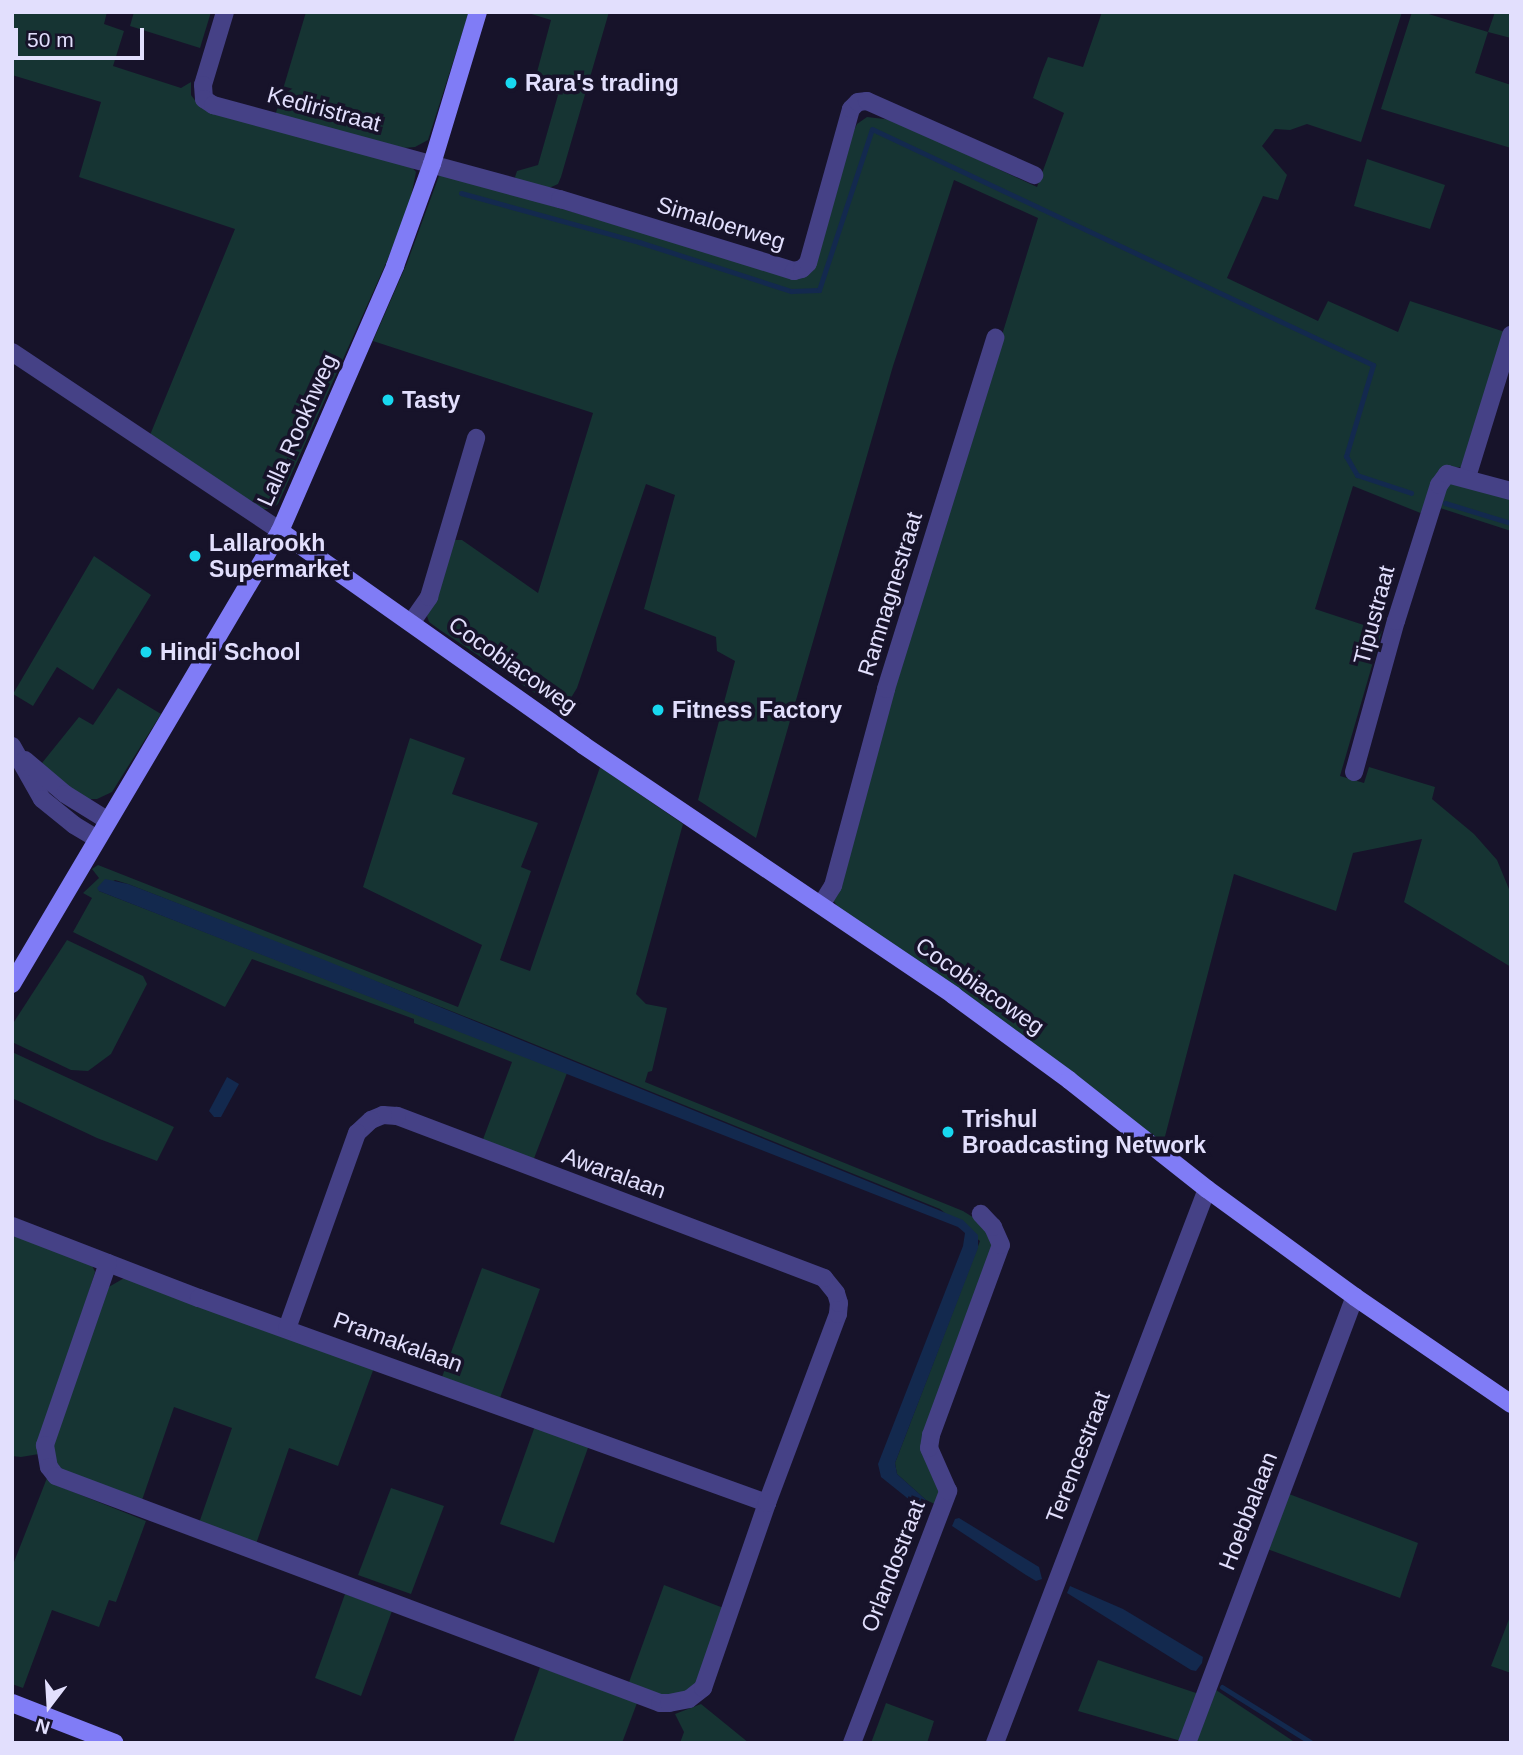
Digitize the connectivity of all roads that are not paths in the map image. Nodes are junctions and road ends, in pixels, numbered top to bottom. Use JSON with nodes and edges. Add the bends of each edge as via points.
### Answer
{"nodes":[{"id":1,"x":225,"y":12,"type":"edge"},
{"id":2,"x":478,"y":12,"type":"edge"},
{"id":3,"x":432,"y":164,"type":"junction"},
{"id":4,"x":1034,"y":176,"type":"dead end"},
{"id":5,"x":1511,"y":335,"type":"edge"},
{"id":6,"x":995,"y":338,"type":"dead end"},
{"id":7,"x":12,"y":352,"type":"edge"},
{"id":8,"x":476,"y":438,"type":"dead end"},
{"id":9,"x":1467,"y":477,"type":"junction"},
{"id":10,"x":1511,"y":491,"type":"edge"},
{"id":11,"x":280,"y":531,"type":"junction"},
{"id":12,"x":411,"y":623,"type":"junction"},
{"id":13,"x":14,"y":748,"type":"edge"},
{"id":14,"x":1353,"y":772,"type":"dead end"},
{"id":15,"x":107,"y":820,"type":"junction"},
{"id":16,"x":96,"y":838,"type":"junction"},
{"id":17,"x":821,"y":905,"type":"junction"},
{"id":18,"x":12,"y":984,"type":"edge"},
{"id":19,"x":1207,"y":1189,"type":"junction"},
{"id":20,"x":981,"y":1214,"type":"dead end"},
{"id":21,"x":12,"y":1226,"type":"edge"},
{"id":22,"x":108,"y":1262,"type":"junction"},
{"id":23,"x":1355,"y":1297,"type":"junction"},
{"id":24,"x":287,"y":1328,"type":"junction"},
{"id":25,"x":1511,"y":1404,"type":"edge"},
{"id":26,"x":767,"y":1503,"type":"junction"},
{"id":27,"x":12,"y":1703,"type":"edge"},
{"id":28,"x":115,"y":1743,"type":"edge"},
{"id":29,"x":852,"y":1743,"type":"edge"},
{"id":30,"x":995,"y":1743,"type":"edge"},
{"id":31,"x":1187,"y":1743,"type":"edge"}],
"edges":[{"from":1,"to":3,"type":"street","name":"Kediristraat","via":[[203,85],[204,99]]},
{"from":2,"to":3,"type":"street","name":"Lalla Rookhweg"},
{"from":3,"to":4,"type":"street","name":"Simaloerweg","via":[[794,271],[808,263],[851,109],[858,102],[867,101]]},
{"from":3,"to":11,"type":"street","name":"Lalla Rookhweg","via":[[395,266]]},
{"from":5,"to":9,"type":"street"},
{"from":6,"to":17,"type":"street","name":"Ramnagnestraat","via":[[886,689],[833,886]]},
{"from":7,"to":11,"type":"street","name":"Cocobiacoweg"},
{"from":8,"to":12,"type":"street","name":"Cocobiacoweg","via":[[429,597]]},
{"from":9,"to":10,"type":"street"},
{"from":9,"to":14,"type":"street","name":"Tipustraat","via":[[1447,474],[1439,485]]},
{"from":11,"to":12,"type":"street","name":"Cocobiacoweg"},
{"from":11,"to":15,"type":"street","name":"Lalla Rookhweg"},
{"from":12,"to":17,"type":"street","name":"Cocobiacoweg"},
{"from":13,"to":15,"type":"street","via":[[65,794]]},
{"from":13,"to":16,"type":"street","via":[[42,799]]},
{"from":15,"to":16,"type":"street","name":"Lalla Rookhweg"},
{"from":16,"to":18,"type":"street","name":"Lalla Rookhweg"},
{"from":17,"to":19,"type":"street","name":"Cocobiacoweg","via":[[974,1011]]},
{"from":19,"to":23,"type":"street","name":"Cocobiacoweg"},
{"from":19,"to":30,"type":"street","name":"Terencestraat"},
{"from":20,"to":29,"type":"street","name":"Orlandostraat","via":[[1001,1245],[929,1448],[948,1490]]},
{"from":21,"to":22,"type":"street","name":"Pramakalaan"},
{"from":22,"to":24,"type":"street","name":"Pramakalaan"},
{"from":22,"to":26,"type":"street","via":[[46,1445],[49,1467],[56,1476],[660,1703],[689,1699],[703,1688]]},
{"from":23,"to":25,"type":"street","name":"Cocobiacoweg"},
{"from":23,"to":31,"type":"street","name":"Hoebbalaan"},
{"from":24,"to":26,"type":"street","name":"Pramakalaan"},
{"from":24,"to":26,"type":"street","name":"Awaralaan","via":[[357,1133],[383,1115],[397,1116],[831,1284],[838,1314]]},
{"from":27,"to":28,"type":"street"}]}
